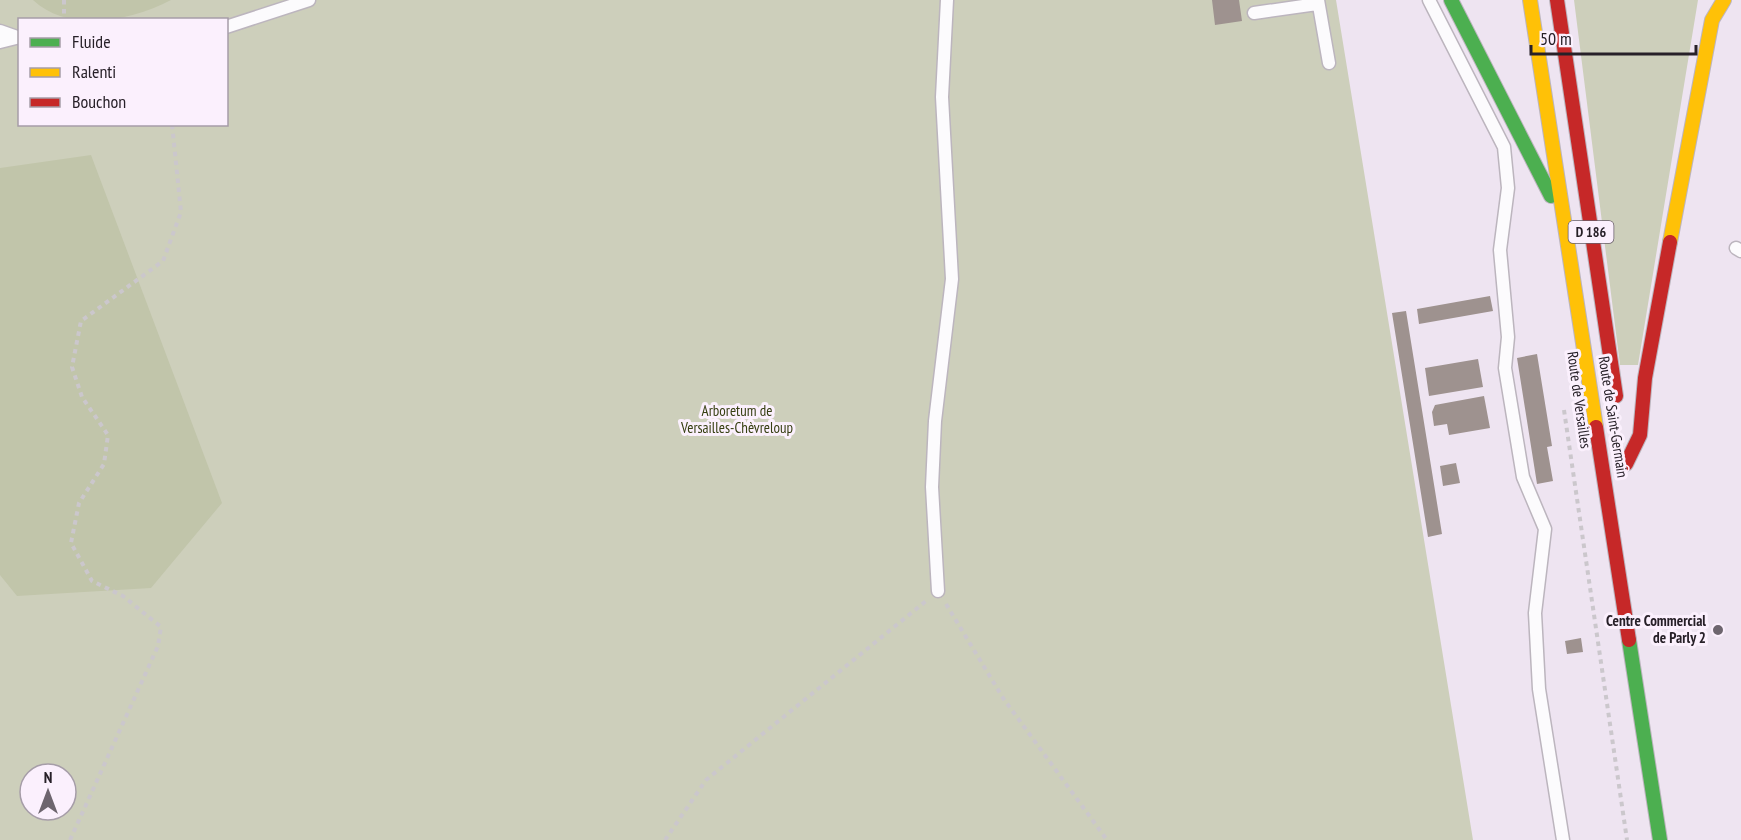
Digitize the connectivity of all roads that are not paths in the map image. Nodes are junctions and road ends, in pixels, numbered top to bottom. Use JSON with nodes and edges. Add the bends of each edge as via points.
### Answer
{"nodes":[{"id":1,"x":309,"y":0,"type":"edge"},
{"id":2,"x":947,"y":0,"type":"edge"},
{"id":3,"x":1429,"y":0,"type":"edge"},
{"id":4,"x":1451,"y":0,"type":"edge"},
{"id":5,"x":1530,"y":0,"type":"edge"},
{"id":6,"x":1557,"y":0,"type":"edge"},
{"id":7,"x":1709,"y":0,"type":"edge"},
{"id":8,"x":1724,"y":0,"type":"edge"},
{"id":9,"x":1318,"y":2,"type":"edge"},
{"id":10,"x":1254,"y":14,"type":"dead end"},
{"id":11,"x":1712,"y":20,"type":"junction"},
{"id":12,"x":228,"y":26,"type":"edge"},
{"id":13,"x":0,"y":31,"type":"edge"},
{"id":14,"x":18,"y":37,"type":"edge"},
{"id":15,"x":0,"y":42,"type":"edge"},
{"id":16,"x":1329,"y":63,"type":"dead end"},
{"id":17,"x":1486,"y":66,"type":"junction"},
{"id":18,"x":1470,"y":76,"type":"junction"},
{"id":19,"x":1563,"y":204,"type":"junction"},
{"id":20,"x":1617,"y":406,"type":"dead end"},
{"id":21,"x":1622,"y":441,"type":"dead end"},
{"id":22,"x":938,"y":591,"type":"road end"},
{"id":23,"x":1563,"y":840,"type":"edge"},
{"id":24,"x":1660,"y":840,"type":"edge"}],
"edges":[{"from":1,"to":12,"type":"lane"},
{"from":2,"to":22,"type":"lane","via":[[942,97],[952,279],[935,421],[932,487]]},
{"from":3,"to":18,"type":"lane"},
{"from":4,"to":17,"type":"main road"},
{"from":5,"to":19,"type":"main road","name":"Route de Saint-Germain","number":"D 186"},
{"from":6,"to":20,"type":"main road","name":"Route de Saint-Germain","number":"D 186"},
{"from":7,"to":11,"type":"main road"},
{"from":8,"to":11,"type":"main road"},
{"from":9,"to":10,"type":"lane"},
{"from":9,"to":16,"type":"lane"},
{"from":11,"to":21,"type":"main road","name":"Route de Saint-Germain","via":[[1645,378],[1640,435],[1627,469]]},
{"from":13,"to":14,"type":"lane"},
{"from":14,"to":15,"type":"lane"},
{"from":17,"to":18,"type":"lane"},
{"from":17,"to":19,"type":"main road","via":[[1550,195]]},
{"from":18,"to":23,"type":"lane","via":[[1504,147],[1508,188],[1500,250],[1508,337],[1505,368],[1523,477],[1545,529],[1535,613],[1539,689]]},
{"from":19,"to":24,"type":"main road","name":"Route de Saint-Germain","number":"D 186"}]}
